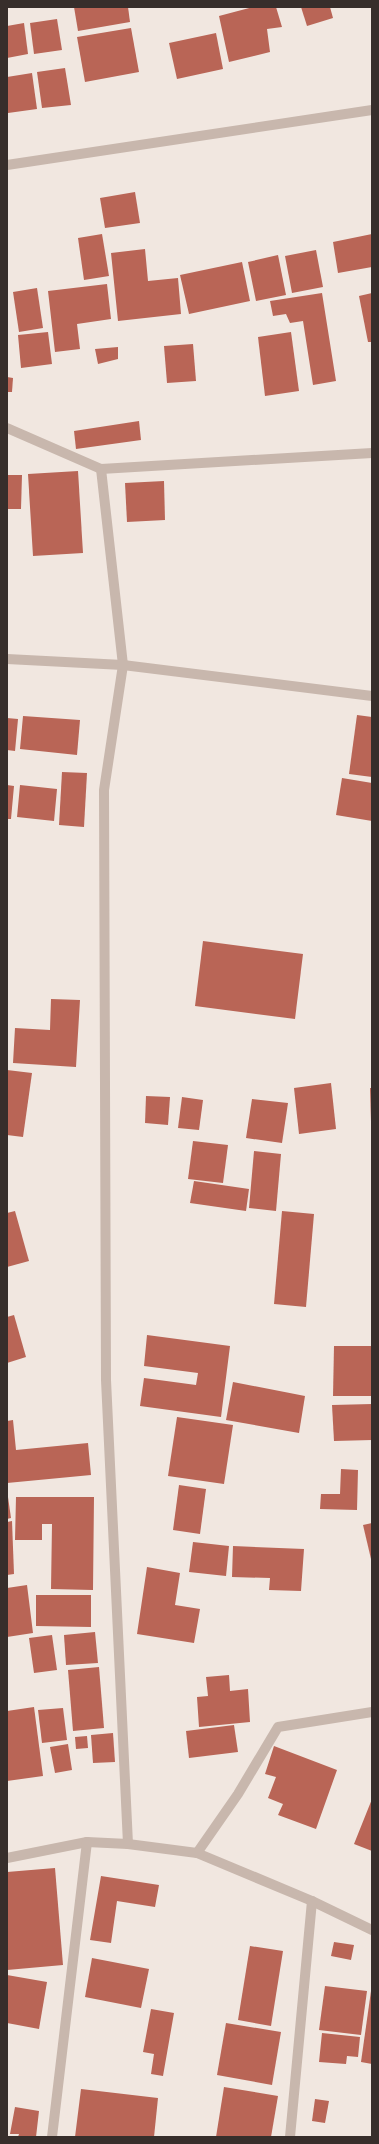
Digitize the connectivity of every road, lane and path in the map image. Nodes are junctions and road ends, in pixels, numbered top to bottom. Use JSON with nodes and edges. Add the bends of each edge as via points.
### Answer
{"nodes":[{"id":1,"x":372,"y":110,"type":"edge"},
{"id":2,"x":7,"y":164,"type":"edge"},
{"id":3,"x":7,"y":428,"type":"edge"},
{"id":4,"x":372,"y":453,"type":"edge"},
{"id":5,"x":102,"y":468,"type":"junction"},
{"id":6,"x":7,"y":659,"type":"edge"},
{"id":7,"x":123,"y":665,"type":"junction"},
{"id":8,"x":372,"y":696,"type":"edge"},
{"id":9,"x":372,"y":1712,"type":"edge"},
{"id":10,"x":87,"y":1842,"type":"junction"},
{"id":11,"x":128,"y":1844,"type":"junction"},
{"id":12,"x":197,"y":1853,"type":"junction"},
{"id":13,"x":7,"y":1858,"type":"edge"},
{"id":14,"x":312,"y":1901,"type":"junction"},
{"id":15,"x":372,"y":1930,"type":"edge"},
{"id":16,"x":52,"y":2137,"type":"edge"},
{"id":17,"x":290,"y":2137,"type":"edge"}],
"edges":[{"from":1,"to":2,"type":"street"},
{"from":3,"to":5,"type":"street"},
{"from":4,"to":5,"type":"street"},
{"from":5,"to":7,"type":"street"},
{"from":6,"to":7,"type":"street"},
{"from":7,"to":8,"type":"street"},
{"from":7,"to":11,"type":"street","via":[[104,790],[106,1380]]},
{"from":9,"to":12,"type":"street","via":[[278,1728],[238,1794]]},
{"from":10,"to":11,"type":"street"},
{"from":10,"to":13,"type":"street"},
{"from":10,"to":16,"type":"street"},
{"from":11,"to":12,"type":"street"},
{"from":12,"to":14,"type":"street"},
{"from":14,"to":15,"type":"street"},
{"from":14,"to":17,"type":"street"}]}
